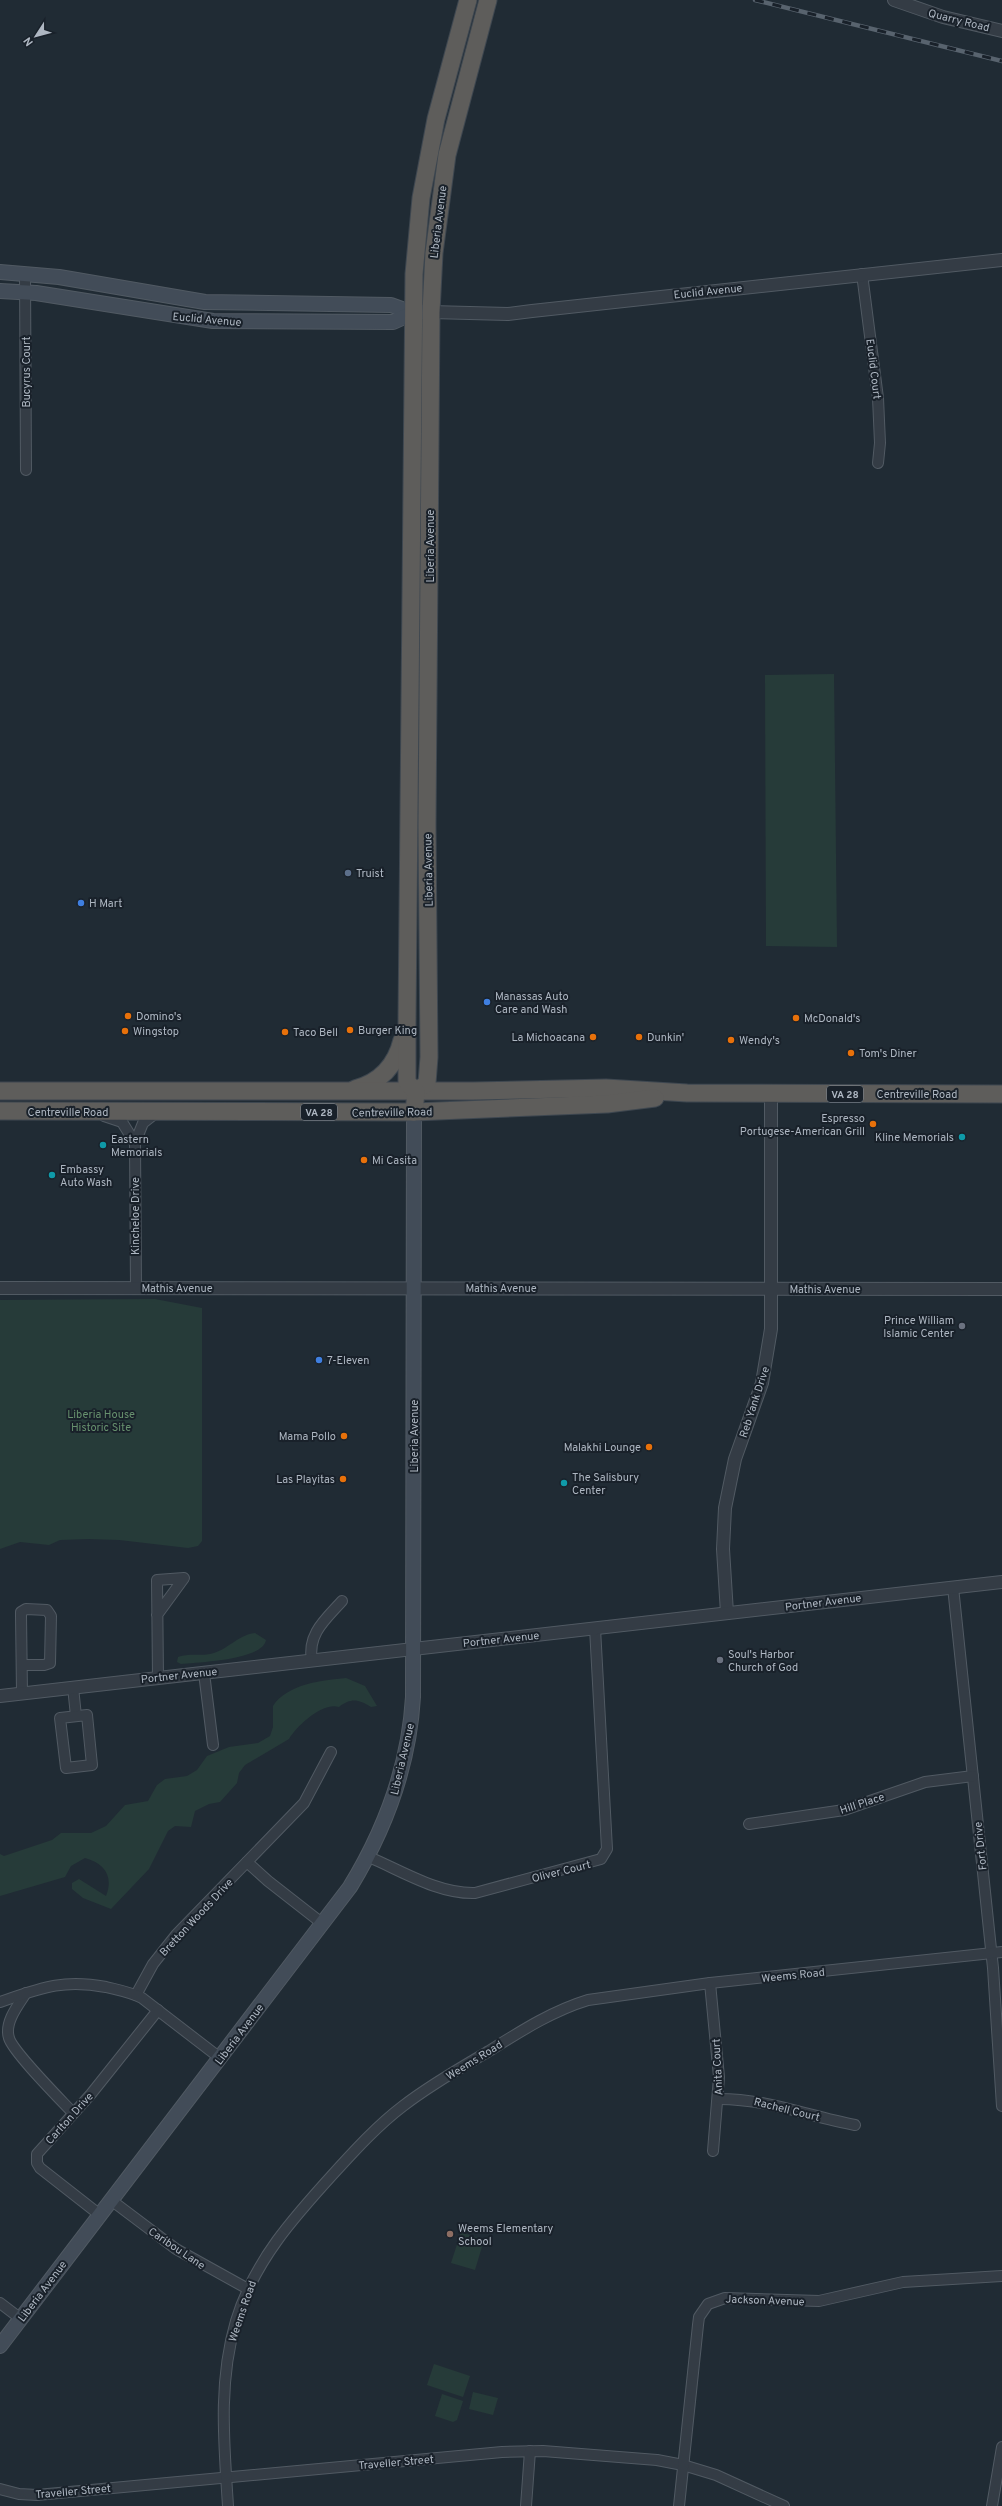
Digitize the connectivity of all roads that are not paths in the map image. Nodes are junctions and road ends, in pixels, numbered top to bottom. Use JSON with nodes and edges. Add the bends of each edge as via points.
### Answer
{"nodes":[{"id":1,"x":468,"y":0,"type":"edge"},
{"id":2,"x":488,"y":0,"type":"edge"},
{"id":3,"x":894,"y":0,"type":"edge"},
{"id":4,"x":1002,"y":31,"type":"edge"},
{"id":5,"x":1002,"y":260,"type":"edge"},
{"id":6,"x":0,"y":272,"type":"edge"},
{"id":7,"x":25,"y":274,"type":"junction"},
{"id":8,"x":862,"y":274,"type":"junction"},
{"id":9,"x":0,"y":291,"type":"edge"},
{"id":10,"x":26,"y":292,"type":"junction"},
{"id":11,"x":431,"y":312,"type":"junction"},
{"id":12,"x":413,"y":313,"type":"junction"},
{"id":13,"x":878,"y":463,"type":"dead end"},
{"id":14,"x":26,"y":470,"type":"dead end"},
{"id":15,"x":407,"y":1023,"type":"junction"},
{"id":16,"x":429,"y":1057,"type":"junction"},
{"id":17,"x":0,"y":1091,"type":"edge"},
{"id":18,"x":349,"y":1091,"type":"junction"},
{"id":19,"x":473,"y":1091,"type":"junction"},
{"id":20,"x":416,"y":1092,"type":"junction"},
{"id":21,"x":687,"y":1093,"type":"junction"},
{"id":22,"x":771,"y":1094,"type":"junction"},
{"id":23,"x":1002,"y":1094,"type":"edge"},
{"id":24,"x":0,"y":1111,"type":"edge"},
{"id":25,"x":158,"y":1111,"type":"junction"},
{"id":26,"x":87,"y":1112,"type":"junction"},
{"id":27,"x":414,"y":1112,"type":"junction"},
{"id":28,"x":135,"y":1144,"type":"junction"},
{"id":29,"x":0,"y":1288,"type":"edge"},
{"id":30,"x":136,"y":1288,"type":"junction"},
{"id":31,"x":414,"y":1288,"type":"junction"},
{"id":32,"x":772,"y":1289,"type":"junction"},
{"id":33,"x":1002,"y":1289,"type":"edge"},
{"id":34,"x":1002,"y":1582,"type":"edge"},
{"id":35,"x":952,"y":1587,"type":"junction"},
{"id":36,"x":342,"y":1601,"type":"dead end"},
{"id":37,"x":727,"y":1613,"type":"junction"},
{"id":38,"x":157,"y":1615,"type":"dead end"},
{"id":39,"x":595,"y":1628,"type":"junction"},
{"id":40,"x":414,"y":1649,"type":"junction"},
{"id":41,"x":312,"y":1660,"type":"junction"},
{"id":42,"x":22,"y":1665,"type":"junction"},
{"id":43,"x":204,"y":1672,"type":"junction"},
{"id":44,"x":158,"y":1678,"type":"junction"},
{"id":45,"x":73,"y":1687,"type":"junction"},
{"id":46,"x":22,"y":1693,"type":"junction"},
{"id":47,"x":0,"y":1696,"type":"edge"},
{"id":48,"x":76,"y":1716,"type":"junction"},
{"id":49,"x":213,"y":1745,"type":"dead end"},
{"id":50,"x":331,"y":1752,"type":"dead end"},
{"id":51,"x":973,"y":1776,"type":"junction"},
{"id":52,"x":749,"y":1824,"type":"dead end"},
{"id":53,"x":369,"y":1857,"type":"junction"},
{"id":54,"x":247,"y":1862,"type":"junction"},
{"id":55,"x":323,"y":1924,"type":"junction"},
{"id":56,"x":997,"y":1952,"type":"edge"},
{"id":57,"x":710,"y":1983,"type":"junction"},
{"id":58,"x":26,"y":1993,"type":"junction"},
{"id":59,"x":136,"y":1995,"type":"junction"},
{"id":60,"x":0,"y":2002,"type":"edge"},
{"id":61,"x":158,"y":2010,"type":"junction"},
{"id":62,"x":220,"y":2058,"type":"junction"},
{"id":63,"x":719,"y":2099,"type":"junction"},
{"id":64,"x":1002,"y":2106,"type":"edge"},
{"id":65,"x":73,"y":2113,"type":"junction"},
{"id":66,"x":855,"y":2125,"type":"dead end"},
{"id":67,"x":713,"y":2151,"type":"dead end"},
{"id":68,"x":111,"y":2200,"type":"junction"},
{"id":69,"x":100,"y":2215,"type":"junction"},
{"id":70,"x":1002,"y":2276,"type":"edge"},
{"id":71,"x":248,"y":2289,"type":"junction"},
{"id":72,"x":0,"y":2303,"type":"edge"},
{"id":73,"x":21,"y":2319,"type":"junction"},
{"id":74,"x":0,"y":2346,"type":"edge"},
{"id":75,"x":1002,"y":2447,"type":"edge"},
{"id":76,"x":530,"y":2451,"type":"junction"},
{"id":77,"x":683,"y":2465,"type":"junction"},
{"id":78,"x":226,"y":2477,"type":"junction"},
{"id":79,"x":0,"y":2489,"type":"edge"},
{"id":80,"x":228,"y":2506,"type":"edge"},
{"id":81,"x":526,"y":2506,"type":"edge"},
{"id":82,"x":679,"y":2506,"type":"edge"},
{"id":83,"x":784,"y":2506,"type":"edge"},
{"id":84,"x":992,"y":2506,"type":"edge"}],
"edges":[{"from":1,"to":12,"type":"highway","name":"Liberia Avenue","via":[[436,119],[421,198]]},
{"from":2,"to":11,"type":"highway","name":"Liberia Avenue","via":[[447,155],[434,253]]},
{"from":3,"to":4,"type":"street","name":"Quarry Road","via":[[944,17]]},
{"from":5,"to":8,"type":"street","name":"Euclid Avenue"},
{"from":6,"to":7,"type":"main road","name":"Euclid Avenue"},
{"from":7,"to":10,"type":"street","name":"Bucyrus Court"},
{"from":7,"to":12,"type":"main road","name":"Euclid Avenue","via":[[204,302],[391,305]]},
{"from":8,"to":11,"type":"street","name":"Euclid Avenue","via":[[512,313]]},
{"from":8,"to":13,"type":"street","name":"Euclid Court","via":[[878,398]]},
{"from":9,"to":10,"type":"main road","name":"Euclid Avenue"},
{"from":10,"to":12,"type":"main road","name":"Euclid Avenue","via":[[213,321],[393,322]]},
{"from":10,"to":14,"type":"street","name":"Bucyrus Court"},
{"from":11,"to":12,"type":"main road","name":"Euclid Avenue"},
{"from":11,"to":16,"type":"highway","name":"Liberia Avenue","via":[[427,825]]},
{"from":12,"to":15,"type":"highway","name":"Liberia Avenue"},
{"from":15,"to":18,"type":"highway","via":[[398,1056],[392,1066],[374,1081]]},
{"from":15,"to":20,"type":"highway","name":"Liberia Avenue","via":[[408,1082]]},
{"from":16,"to":19,"type":"highway","via":[[432,1067],[444,1080]]},
{"from":16,"to":20,"type":"highway","name":"Liberia Avenue","via":[[427,1084]]},
{"from":17,"to":18,"type":"highway","name":"Centreville Road","number":"VA 28"},
{"from":18,"to":20,"type":"highway","name":"Centreville Road","number":"VA 28"},
{"from":19,"to":20,"type":"highway","name":"Centreville Road","number":"VA 28"},
{"from":19,"to":21,"type":"highway","name":"Centreville Road","number":"VA 28","via":[[606,1088]]},
{"from":20,"to":27,"type":"highway","name":"Liberia Avenue"},
{"from":21,"to":22,"type":"highway","name":"Centreville Road","number":"VA 28"},
{"from":21,"to":27,"type":"highway","name":"Centreville Road","number":"VA 28","via":[[607,1104]]},
{"from":22,"to":23,"type":"highway","name":"Centreville Road","number":"VA 28"},
{"from":22,"to":32,"type":"street","name":"Reb Yank Drive"},
{"from":24,"to":26,"type":"highway","name":"Centreville Road","number":"VA 28"},
{"from":25,"to":26,"type":"highway","name":"Centreville Road","number":"VA 28"},
{"from":25,"to":27,"type":"highway","name":"Centreville Road","number":"VA 28"},
{"from":25,"to":28,"type":"street","name":"Kincheloe Drive","via":[[143,1123]]},
{"from":26,"to":28,"type":"street","via":[[122,1122]]},
{"from":27,"to":31,"type":"main road","name":"Liberia Avenue"},
{"from":28,"to":30,"type":"street","name":"Kincheloe Drive"},
{"from":29,"to":30,"type":"street","name":"Mathis Avenue"},
{"from":30,"to":31,"type":"street","name":"Mathis Avenue"},
{"from":31,"to":32,"type":"street","name":"Mathis Avenue"},
{"from":31,"to":40,"type":"main road","name":"Liberia Avenue"},
{"from":32,"to":33,"type":"street","name":"Mathis Avenue"},
{"from":32,"to":37,"type":"street","name":"Reb Yank Drive","via":[[766,1369],[735,1459],[725,1508],[723,1550]]},
{"from":34,"to":35,"type":"street","name":"Portner Avenue"},
{"from":35,"to":37,"type":"street","name":"Portner Avenue"},
{"from":35,"to":51,"type":"street","name":"Fort Drive"},
{"from":36,"to":41,"type":"street","via":[[314,1634],[311,1642]]},
{"from":37,"to":39,"type":"street","name":"Portner Avenue"},
{"from":38,"to":44,"type":"street"},
{"from":39,"to":40,"type":"street","name":"Portner Avenue"},
{"from":39,"to":53,"type":"street","name":"Oliver Court","via":[[603,1737],[607,1849],[601,1859],[467,1893],[439,1888]]},
{"from":40,"to":41,"type":"street","name":"Portner Avenue"},
{"from":40,"to":53,"type":"main road","name":"Liberia Avenue","via":[[412,1718],[407,1748],[393,1800]]},
{"from":41,"to":43,"type":"street","name":"Portner Avenue"},
{"from":42,"to":42,"type":"street","via":[[21,1612],[26,1609],[47,1610],[51,1616],[50,1663]]},
{"from":42,"to":46,"type":"street"},
{"from":43,"to":44,"type":"street","name":"Portner Avenue"},
{"from":43,"to":49,"type":"street"},
{"from":44,"to":45,"type":"street","name":"Portner Avenue"},
{"from":45,"to":46,"type":"street","name":"Portner Avenue"},
{"from":45,"to":48,"type":"street"},
{"from":46,"to":47,"type":"street","name":"Portner Avenue"},
{"from":48,"to":48,"type":"street","via":[[87,1715],[92,1765],[66,1768],[60,1718]]},
{"from":50,"to":54,"type":"street","name":"Bretton Woods Drive","via":[[304,1803]]},
{"from":51,"to":52,"type":"street","name":"Hill Place","via":[[925,1782],[844,1810]]},
{"from":51,"to":56,"type":"street","name":"Fort Drive"},
{"from":53,"to":55,"type":"main road","name":"Liberia Avenue"},
{"from":54,"to":55,"type":"street"},
{"from":54,"to":59,"type":"street","name":"Bretton Woods Drive","via":[[176,1935],[153,1964]]},
{"from":55,"to":62,"type":"main road","name":"Liberia Avenue"},
{"from":56,"to":57,"type":"street","name":"Weems Road"},
{"from":56,"to":64,"type":"street","name":"Fort Drive"},
{"from":57,"to":63,"type":"street","name":"Anita Court"},
{"from":57,"to":71,"type":"street","name":"Weems Road","via":[[612,1995],[570,2006],[519,2032],[404,2105],[357,2149],[298,2213],[266,2256]]},
{"from":58,"to":59,"type":"street","via":[[55,1984],[70,1983],[90,1984]]},
{"from":58,"to":60,"type":"street"},
{"from":58,"to":65,"type":"street","via":[[10,2022],[9,2038],[18,2052]]},
{"from":59,"to":61,"type":"street"},
{"from":61,"to":62,"type":"street"},
{"from":61,"to":65,"type":"street","name":"Carlton Drive"},
{"from":62,"to":68,"type":"main road","name":"Liberia Avenue"},
{"from":63,"to":66,"type":"street","name":"Rachell Court","via":[[772,2103],[820,2118]]},
{"from":63,"to":67,"type":"street","name":"Anita Court"},
{"from":65,"to":69,"type":"street","name":"Carlton Drive","via":[[40,2149],[36,2158],[37,2163]]},
{"from":68,"to":69,"type":"main road","name":"Liberia Avenue"},
{"from":68,"to":71,"type":"street","name":"Caribou Lane","via":[[176,2249]]},
{"from":69,"to":73,"type":"main road","name":"Liberia Avenue"},
{"from":70,"to":77,"type":"street","name":"Jackson Avenue","via":[[903,2282],[819,2301],[724,2298],[715,2300],[699,2317]]},
{"from":71,"to":78,"type":"street","name":"Weems Road","via":[[235,2327],[225,2374],[222,2419]]},
{"from":72,"to":73,"type":"street"},
{"from":73,"to":74,"type":"main road","name":"Liberia Avenue"},
{"from":75,"to":84,"type":"street"},
{"from":76,"to":77,"type":"street","name":"Traveller Street","via":[[657,2460]]},
{"from":76,"to":78,"type":"street","name":"Traveller Street"},
{"from":76,"to":81,"type":"street"},
{"from":77,"to":82,"type":"street","name":"Jackson Avenue"},
{"from":77,"to":83,"type":"street","name":"Traveller Street","via":[[723,2478]]},
{"from":78,"to":79,"type":"street","name":"Traveller Street","via":[[37,2495]]},
{"from":78,"to":80,"type":"street","name":"Weems Road"}]}
